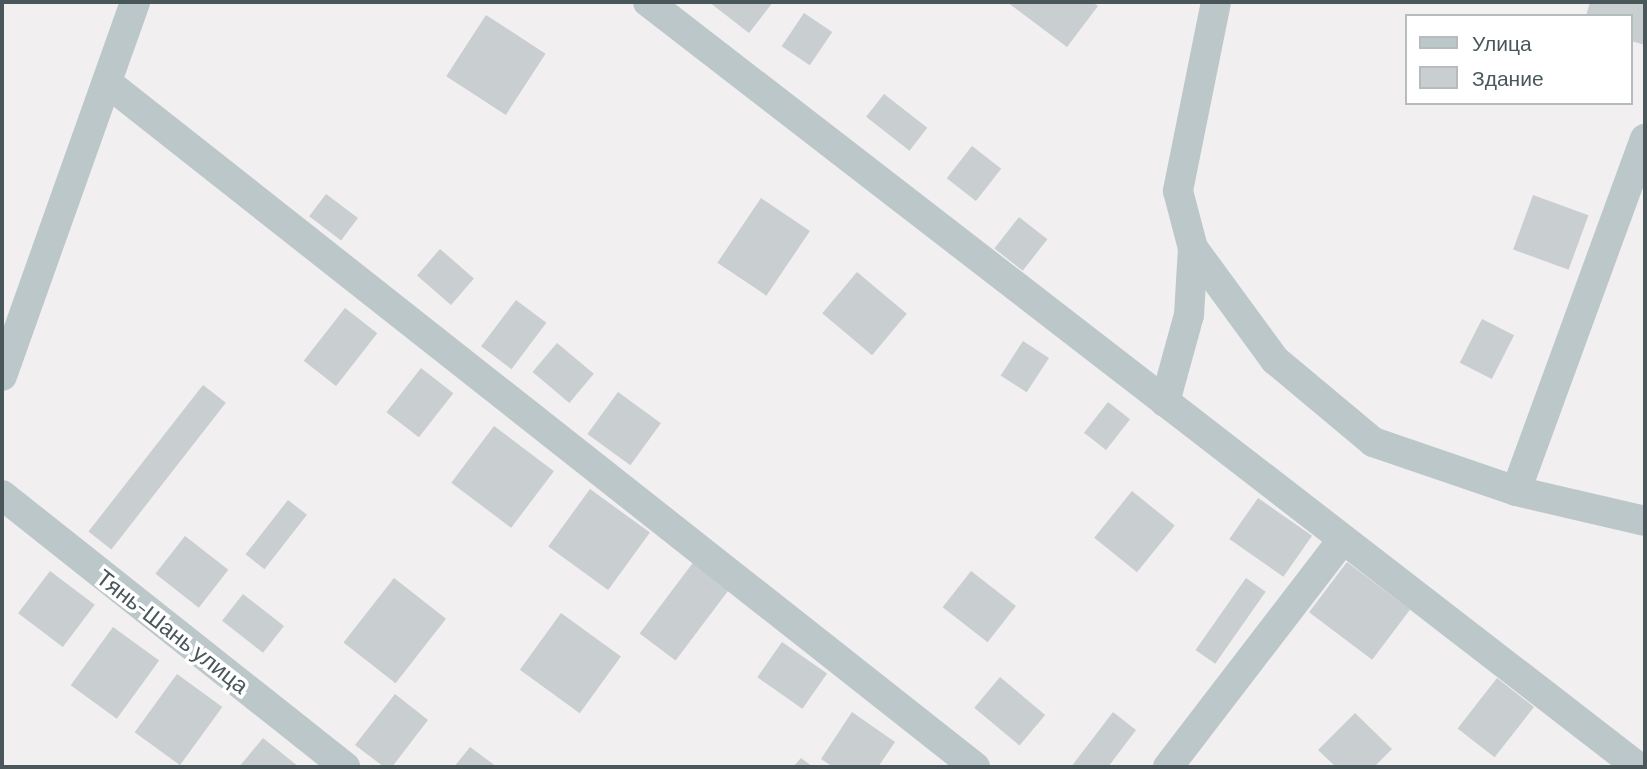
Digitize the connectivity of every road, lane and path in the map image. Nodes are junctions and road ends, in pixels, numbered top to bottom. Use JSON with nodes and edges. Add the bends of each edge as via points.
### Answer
{"nodes":[{"id":1,"x":135,"y":2,"type":"edge"},
{"id":2,"x":648,"y":2,"type":"edge"},
{"id":3,"x":1216,"y":2,"type":"edge"},
{"id":4,"x":109,"y":84,"type":"junction"},
{"id":5,"x":1645,"y":139,"type":"edge"},
{"id":6,"x":1193,"y":248,"type":"junction"},
{"id":7,"x":2,"y":376,"type":"edge"},
{"id":8,"x":1165,"y":402,"type":"junction"},
{"id":9,"x":1516,"y":491,"type":"junction"},
{"id":10,"x":2,"y":495,"type":"edge"},
{"id":11,"x":1645,"y":521,"type":"edge"},
{"id":12,"x":1343,"y":539,"type":"junction"},
{"id":13,"x":345,"y":767,"type":"edge"},
{"id":14,"x":975,"y":767,"type":"edge"},
{"id":15,"x":1168,"y":767,"type":"edge"},
{"id":16,"x":1638,"y":767,"type":"edge"}],
"edges":[{"from":1,"to":4,"type":"street"},
{"from":2,"to":8,"type":"street"},
{"from":3,"to":6,"type":"street","via":[[1178,191]]},
{"from":4,"to":7,"type":"street"},
{"from":4,"to":14,"type":"street"},
{"from":5,"to":9,"type":"street"},
{"from":6,"to":8,"type":"street","via":[[1189,315]]},
{"from":6,"to":9,"type":"street","via":[[1275,360],[1373,442]]},
{"from":8,"to":12,"type":"street"},
{"from":9,"to":11,"type":"street"},
{"from":10,"to":13,"type":"street","name":"Тянь-Шань улица"},
{"from":12,"to":15,"type":"street"},
{"from":12,"to":16,"type":"street"}]}
